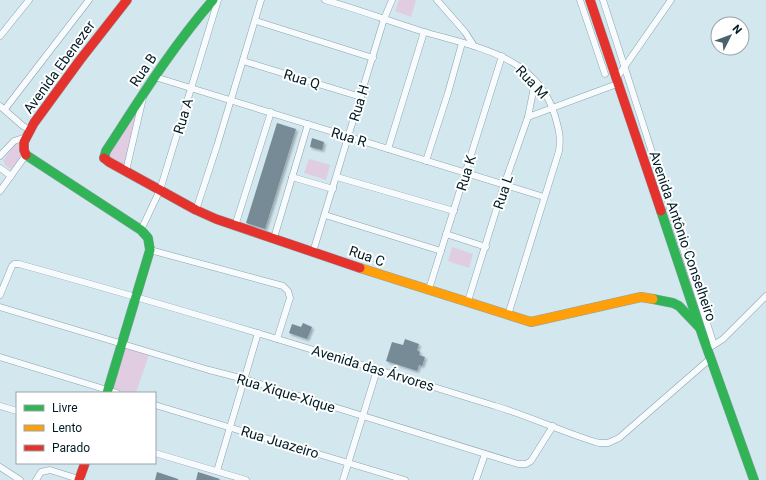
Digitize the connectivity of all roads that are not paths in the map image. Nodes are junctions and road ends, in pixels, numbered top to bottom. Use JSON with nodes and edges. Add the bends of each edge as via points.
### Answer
{"nodes":[{"id":1,"x":29,"y":0,"type":"edge"},
{"id":2,"x":89,"y":0,"type":"edge"},
{"id":3,"x":127,"y":0,"type":"edge"},
{"id":4,"x":213,"y":0,"type":"edge"},
{"id":5,"x":218,"y":0,"type":"edge"},
{"id":6,"x":262,"y":0,"type":"edge"},
{"id":7,"x":325,"y":0,"type":"edge"},
{"id":8,"x":392,"y":0,"type":"edge"},
{"id":9,"x":437,"y":0,"type":"edge"},
{"id":10,"x":580,"y":0,"type":"edge"},
{"id":11,"x":590,"y":0,"type":"edge"},
{"id":12,"x":603,"y":0,"type":"edge"},
{"id":13,"x":671,"y":0,"type":"edge"},
{"id":14,"x":347,"y":3,"type":"edge"},
{"id":15,"x":384,"y":20,"type":"junction"},
{"id":16,"x":256,"y":21,"type":"junction"},
{"id":17,"x":424,"y":32,"type":"junction"},
{"id":18,"x":0,"y":36,"type":"edge"},
{"id":19,"x":462,"y":43,"type":"junction"},
{"id":20,"x":474,"y":46,"type":"junction"},
{"id":21,"x":502,"y":56,"type":"junction"},
{"id":22,"x":373,"y":58,"type":"junction"},
{"id":23,"x":243,"y":61,"type":"junction"},
{"id":24,"x":625,"y":66,"type":"junction"},
{"id":25,"x":605,"y":74,"type":"dead end"},
{"id":26,"x":155,"y":77,"type":"junction"},
{"id":27,"x":617,"y":81,"type":"junction"},
{"id":28,"x":535,"y":82,"type":"junction"},
{"id":29,"x":192,"y":88,"type":"junction"},
{"id":30,"x":144,"y":94,"type":"junction"},
{"id":31,"x":361,"y":97,"type":"junction"},
{"id":32,"x":231,"y":100,"type":"junction"},
{"id":33,"x":2,"y":107,"type":"edge"},
{"id":34,"x":553,"y":107,"type":"junction"},
{"id":35,"x":271,"y":112,"type":"junction"},
{"id":36,"x":528,"y":117,"type":"junction"},
{"id":37,"x":308,"y":124,"type":"junction"},
{"id":38,"x":28,"y":134,"type":"junction"},
{"id":39,"x":348,"y":136,"type":"junction"},
{"id":40,"x":388,"y":149,"type":"junction"},
{"id":41,"x":26,"y":155,"type":"junction"},
{"id":42,"x":0,"y":156,"type":"edge"},
{"id":43,"x":106,"y":160,"type":"joint"},
{"id":44,"x":426,"y":161,"type":"junction"},
{"id":45,"x":0,"y":168,"type":"edge"},
{"id":46,"x":126,"y":171,"type":"junction"},
{"id":47,"x":465,"y":173,"type":"junction"},
{"id":48,"x":11,"y":176,"type":"junction"},
{"id":49,"x":292,"y":177,"type":"junction"},
{"id":50,"x":337,"y":177,"type":"junction"},
{"id":51,"x":504,"y":185,"type":"junction"},
{"id":52,"x":333,"y":189,"type":"junction"},
{"id":53,"x":160,"y":190,"type":"junction"},
{"id":54,"x":0,"y":191,"type":"edge"},
{"id":55,"x":544,"y":197,"type":"junction"},
{"id":56,"x":196,"y":210,"type":"junction"},
{"id":57,"x":454,"y":211,"type":"junction"},
{"id":58,"x":325,"y":215,"type":"junction"},
{"id":59,"x":235,"y":226,"type":"junction"},
{"id":60,"x":141,"y":230,"type":"junction"},
{"id":61,"x":446,"y":234,"type":"junction"},
{"id":62,"x":274,"y":238,"type":"junction"},
{"id":63,"x":486,"y":247,"type":"junction"},
{"id":64,"x":150,"y":250,"type":"junction"},
{"id":65,"x":441,"y":251,"type":"junction"},
{"id":66,"x":313,"y":252,"type":"junction"},
{"id":67,"x":429,"y":289,"type":"junction"},
{"id":68,"x":0,"y":295,"type":"edge"},
{"id":69,"x":136,"y":296,"type":"junction"},
{"id":70,"x":766,"y":296,"type":"edge"},
{"id":71,"x":468,"y":301,"type":"junction"},
{"id":72,"x":0,"y":307,"type":"edge"},
{"id":73,"x":508,"y":315,"type":"junction"},
{"id":74,"x":699,"y":327,"type":"junction"},
{"id":75,"x":258,"y":333,"type":"junction"},
{"id":76,"x":277,"y":339,"type":"junction"},
{"id":77,"x":122,"y":343,"type":"junction"},
{"id":78,"x":710,"y":347,"type":"junction"},
{"id":79,"x":0,"y":357,"type":"edge"},
{"id":80,"x":710,"y":358,"type":"junction"},
{"id":81,"x":377,"y":370,"type":"junction"},
{"id":82,"x":244,"y":379,"type":"junction"},
{"id":83,"x":107,"y":392,"type":"edge"},
{"id":84,"x":156,"y":405,"type":"edge"},
{"id":85,"x":0,"y":406,"type":"edge"},
{"id":86,"x":16,"y":411,"type":"edge"},
{"id":87,"x":363,"y":417,"type":"junction"},
{"id":88,"x":553,"y":426,"type":"junction"},
{"id":89,"x":230,"y":427,"type":"junction"},
{"id":90,"x":156,"y":453,"type":"edge"},
{"id":91,"x":485,"y":454,"type":"junction"},
{"id":92,"x":349,"y":463,"type":"junction"},
{"id":93,"x":84,"y":464,"type":"edge"},
{"id":94,"x":0,"y":467,"type":"edge"},
{"id":95,"x":217,"y":471,"type":"junction"},
{"id":96,"x":20,"y":480,"type":"edge"},
{"id":97,"x":36,"y":480,"type":"edge"},
{"id":98,"x":81,"y":480,"type":"edge"},
{"id":99,"x":246,"y":480,"type":"edge"},
{"id":100,"x":343,"y":480,"type":"edge"},
{"id":101,"x":405,"y":480,"type":"edge"},
{"id":102,"x":476,"y":480,"type":"edge"},
{"id":103,"x":754,"y":480,"type":"edge"}],
"edges":[{"from":1,"to":18,"type":"street"},
{"from":2,"to":33,"type":"street"},
{"from":3,"to":38,"type":"street","name":"Avenida Ebenezer","via":[[63,83]]},
{"from":4,"to":26,"type":"street","name":"Rua B","via":[[184,35]]},
{"from":5,"to":29,"type":"street","name":"Rua A"},
{"from":6,"to":16,"type":"street"},
{"from":7,"to":14,"type":"street","name":"Rua M"},
{"from":8,"to":15,"type":"street","name":"Rua H"},
{"from":9,"to":20,"type":"street"},
{"from":10,"to":25,"type":"street"},
{"from":11,"to":27,"type":"street","name":"Avenida Antônio Conselheiro"},
{"from":12,"to":24,"type":"street"},
{"from":13,"to":24,"type":"street"},
{"from":14,"to":15,"type":"street","name":"Rua M"},
{"from":15,"to":17,"type":"street","name":"Rua M"},
{"from":15,"to":22,"type":"street","name":"Rua H"},
{"from":16,"to":22,"type":"street"},
{"from":16,"to":23,"type":"street"},
{"from":17,"to":19,"type":"street","name":"Rua M"},
{"from":17,"to":40,"type":"street"},
{"from":19,"to":20,"type":"street","name":"Rua M"},
{"from":19,"to":44,"type":"street"},
{"from":20,"to":21,"type":"street","name":"Rua M"},
{"from":21,"to":28,"type":"street","name":"Rua M","via":[[519,66]]},
{"from":21,"to":47,"type":"street","name":"Rua K"},
{"from":22,"to":31,"type":"street","name":"Rua H"},
{"from":23,"to":31,"type":"street","name":"Rua Q"},
{"from":23,"to":32,"type":"street"},
{"from":24,"to":27,"type":"street"},
{"from":24,"to":78,"type":"street"},
{"from":26,"to":29,"type":"street","name":"Rua R"},
{"from":26,"to":30,"type":"street","name":"Rua B"},
{"from":27,"to":34,"type":"street"},
{"from":27,"to":74,"type":"street","name":"Avenida Antônio Conselheiro"},
{"from":28,"to":34,"type":"street","name":"Rua M"},
{"from":28,"to":36,"type":"street","name":"Rua L"},
{"from":29,"to":32,"type":"street","name":"Rua R"},
{"from":29,"to":53,"type":"street","name":"Rua A"},
{"from":30,"to":43,"type":"street","name":"Rua B","via":[[106,151]]},
{"from":30,"to":46,"type":"street"},
{"from":31,"to":39,"type":"street","name":"Rua H"},
{"from":32,"to":35,"type":"street","name":"Rua R"},
{"from":32,"to":56,"type":"street"},
{"from":33,"to":38,"type":"street"},
{"from":34,"to":36,"type":"street"},
{"from":34,"to":55,"type":"street","name":"Rua M","via":[[561,136]]},
{"from":35,"to":37,"type":"street","name":"Rua R"},
{"from":35,"to":59,"type":"street"},
{"from":36,"to":51,"type":"street","name":"Rua L"},
{"from":37,"to":39,"type":"street","name":"Rua R"},
{"from":37,"to":49,"type":"street"},
{"from":38,"to":41,"type":"street","via":[[24,145]]},
{"from":38,"to":42,"type":"street","via":[[14,141]]},
{"from":39,"to":40,"type":"street","name":"Rua R"},
{"from":39,"to":50,"type":"street","name":"Rua H"},
{"from":40,"to":44,"type":"street","name":"Rua R"},
{"from":41,"to":48,"type":"street"},
{"from":41,"to":60,"type":"street"},
{"from":43,"to":46,"type":"street","name":"Rua C"},
{"from":44,"to":47,"type":"street","name":"Rua R"},
{"from":45,"to":48,"type":"street"},
{"from":46,"to":53,"type":"street","name":"Rua C"},
{"from":47,"to":51,"type":"street","name":"Rua R"},
{"from":47,"to":57,"type":"street","name":"Rua K"},
{"from":48,"to":54,"type":"street"},
{"from":49,"to":52,"type":"street"},
{"from":49,"to":62,"type":"street"},
{"from":50,"to":52,"type":"street","name":"Rua H"},
{"from":50,"to":57,"type":"street"},
{"from":51,"to":55,"type":"street","name":"Rua R"},
{"from":51,"to":63,"type":"street","name":"Rua L"},
{"from":52,"to":58,"type":"street","name":"Rua H"},
{"from":53,"to":56,"type":"street","name":"Rua C"},
{"from":53,"to":60,"type":"street","name":"Rua A"},
{"from":55,"to":73,"type":"street","name":"Rua M"},
{"from":56,"to":59,"type":"street","name":"Rua C"},
{"from":57,"to":61,"type":"street","name":"Rua K"},
{"from":58,"to":65,"type":"street"},
{"from":58,"to":66,"type":"street","name":"Rua H"},
{"from":59,"to":62,"type":"street","name":"Rua C"},
{"from":60,"to":64,"type":"street","via":[[148,235]]},
{"from":61,"to":63,"type":"street"},
{"from":61,"to":65,"type":"street","name":"Rua K"},
{"from":62,"to":66,"type":"street","name":"Rua C"},
{"from":63,"to":71,"type":"street","name":"Rua L"},
{"from":64,"to":69,"type":"street"},
{"from":64,"to":76,"type":"street","via":[[283,286],[290,298]]},
{"from":65,"to":67,"type":"street","name":"Rua K"},
{"from":66,"to":67,"type":"street","name":"Rua C"},
{"from":67,"to":71,"type":"street","name":"Rua C"},
{"from":68,"to":69,"type":"street","name":"Avenida das Árvores","via":[[10,268],[19,264]]},
{"from":69,"to":75,"type":"street","name":"Avenida das Árvores"},
{"from":69,"to":77,"type":"street"},
{"from":70,"to":78,"type":"street","via":[[723,339]]},
{"from":71,"to":73,"type":"street","name":"Rua C"},
{"from":72,"to":77,"type":"street","name":"Rua Xique-Xique"},
{"from":73,"to":74,"type":"street","name":"Rua C","via":[[531,322],[641,297],[679,306]]},
{"from":74,"to":78,"type":"street","name":"Avenida Antônio Conselheiro"},
{"from":75,"to":76,"type":"street","name":"Avenida das Árvores"},
{"from":75,"to":82,"type":"street"},
{"from":76,"to":81,"type":"street","name":"Avenida das Árvores"},
{"from":77,"to":82,"type":"street","name":"Rua Xique-Xique"},
{"from":77,"to":83,"type":"street"},
{"from":78,"to":80,"type":"street","name":"Avenida Antônio Conselheiro"},
{"from":79,"to":83,"type":"street"},
{"from":80,"to":88,"type":"street","name":"Avenida das Árvores","via":[[614,441],[599,443]]},
{"from":80,"to":103,"type":"street","name":"Avenida Antônio Conselheiro"},
{"from":81,"to":87,"type":"street"},
{"from":81,"to":88,"type":"street","name":"Avenida das Árvores","via":[[510,410]]},
{"from":82,"to":87,"type":"street","name":"Rua Xique-Xique"},
{"from":82,"to":89,"type":"street"},
{"from":84,"to":89,"type":"street","name":"Rua Juazeiro"},
{"from":85,"to":86,"type":"street"},
{"from":87,"to":91,"type":"street","name":"Rua Xique-Xique"},
{"from":87,"to":92,"type":"street"},
{"from":88,"to":91,"type":"street","name":"Rua Xique-Xique","via":[[533,458],[526,464]]},
{"from":89,"to":92,"type":"street","name":"Rua Juazeiro"},
{"from":89,"to":95,"type":"street"},
{"from":90,"to":95,"type":"street"},
{"from":91,"to":102,"type":"street"},
{"from":92,"to":100,"type":"street"},
{"from":92,"to":101,"type":"street","name":"Rua Juazeiro"},
{"from":93,"to":98,"type":"street"},
{"from":94,"to":96,"type":"street"},
{"from":95,"to":99,"type":"street"},
{"from":97,"to":98,"type":"street","via":[[41,472],[50,470]]}]}
